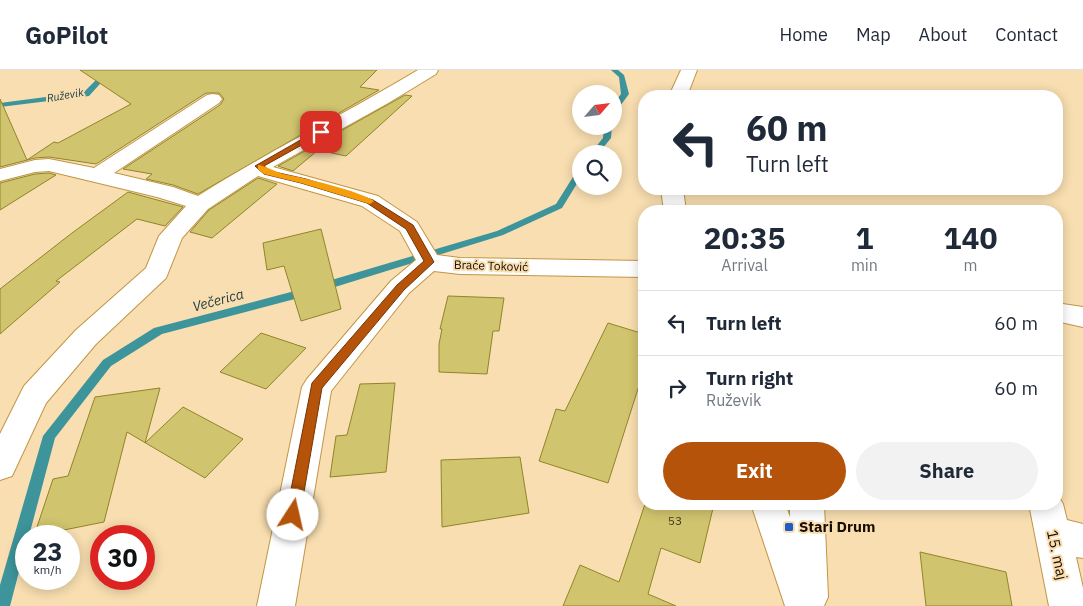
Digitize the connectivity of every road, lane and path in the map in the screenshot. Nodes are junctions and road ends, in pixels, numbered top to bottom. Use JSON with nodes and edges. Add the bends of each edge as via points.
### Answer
{"nodes":[{"id":1,"x":430,"y":70,"type":"edge"},
{"id":2,"x":689,"y":70,"type":"edge"},
{"id":3,"x":681,"y":90,"type":"edge"},
{"id":4,"x":213,"y":99,"type":"dead end"},
{"id":5,"x":259,"y":166,"type":"junction"},
{"id":6,"x":0,"y":175,"type":"edge"},
{"id":7,"x":97,"y":175,"type":"junction"},
{"id":8,"x":200,"y":204,"type":"junction"},
{"id":9,"x":429,"y":262,"type":"junction"},
{"id":10,"x":638,"y":269,"type":"edge"},
{"id":11,"x":1063,"y":313,"type":"edge"},
{"id":12,"x":1083,"y":317,"type":"edge"},
{"id":13,"x":0,"y":466,"type":"edge"},
{"id":14,"x":770,"y":510,"type":"edge"},
{"id":15,"x":807,"y":510,"type":"edge"},
{"id":16,"x":1060,"y":526,"type":"edge"},
{"id":17,"x":276,"y":606,"type":"edge"},
{"id":18,"x":804,"y":606,"type":"edge"},
{"id":19,"x":809,"y":606,"type":"edge"},
{"id":20,"x":1068,"y":606,"type":"edge"}],
"edges":[{"from":1,"to":5,"type":"street"},
{"from":2,"to":3,"type":"street"},
{"from":4,"to":7,"type":"street"},
{"from":5,"to":8,"type":"street"},
{"from":5,"to":9,"type":"street","via":[[268,173],[370,202],[409,227]]},
{"from":6,"to":7,"type":"street","via":[[49,165]]},
{"from":7,"to":8,"type":"street"},
{"from":8,"to":13,"type":"street","via":[[171,236],[158,272],[86,337],[36,395]]},
{"from":9,"to":10,"type":"street","name":"Braće Toković","via":[[460,266]]},
{"from":9,"to":17,"type":"street","via":[[400,287],[317,387]]},
{"from":11,"to":12,"type":"street"},
{"from":14,"to":18,"type":"street"},
{"from":15,"to":19,"type":"street"},
{"from":16,"to":20,"type":"street","name":"15. maj"}]}
